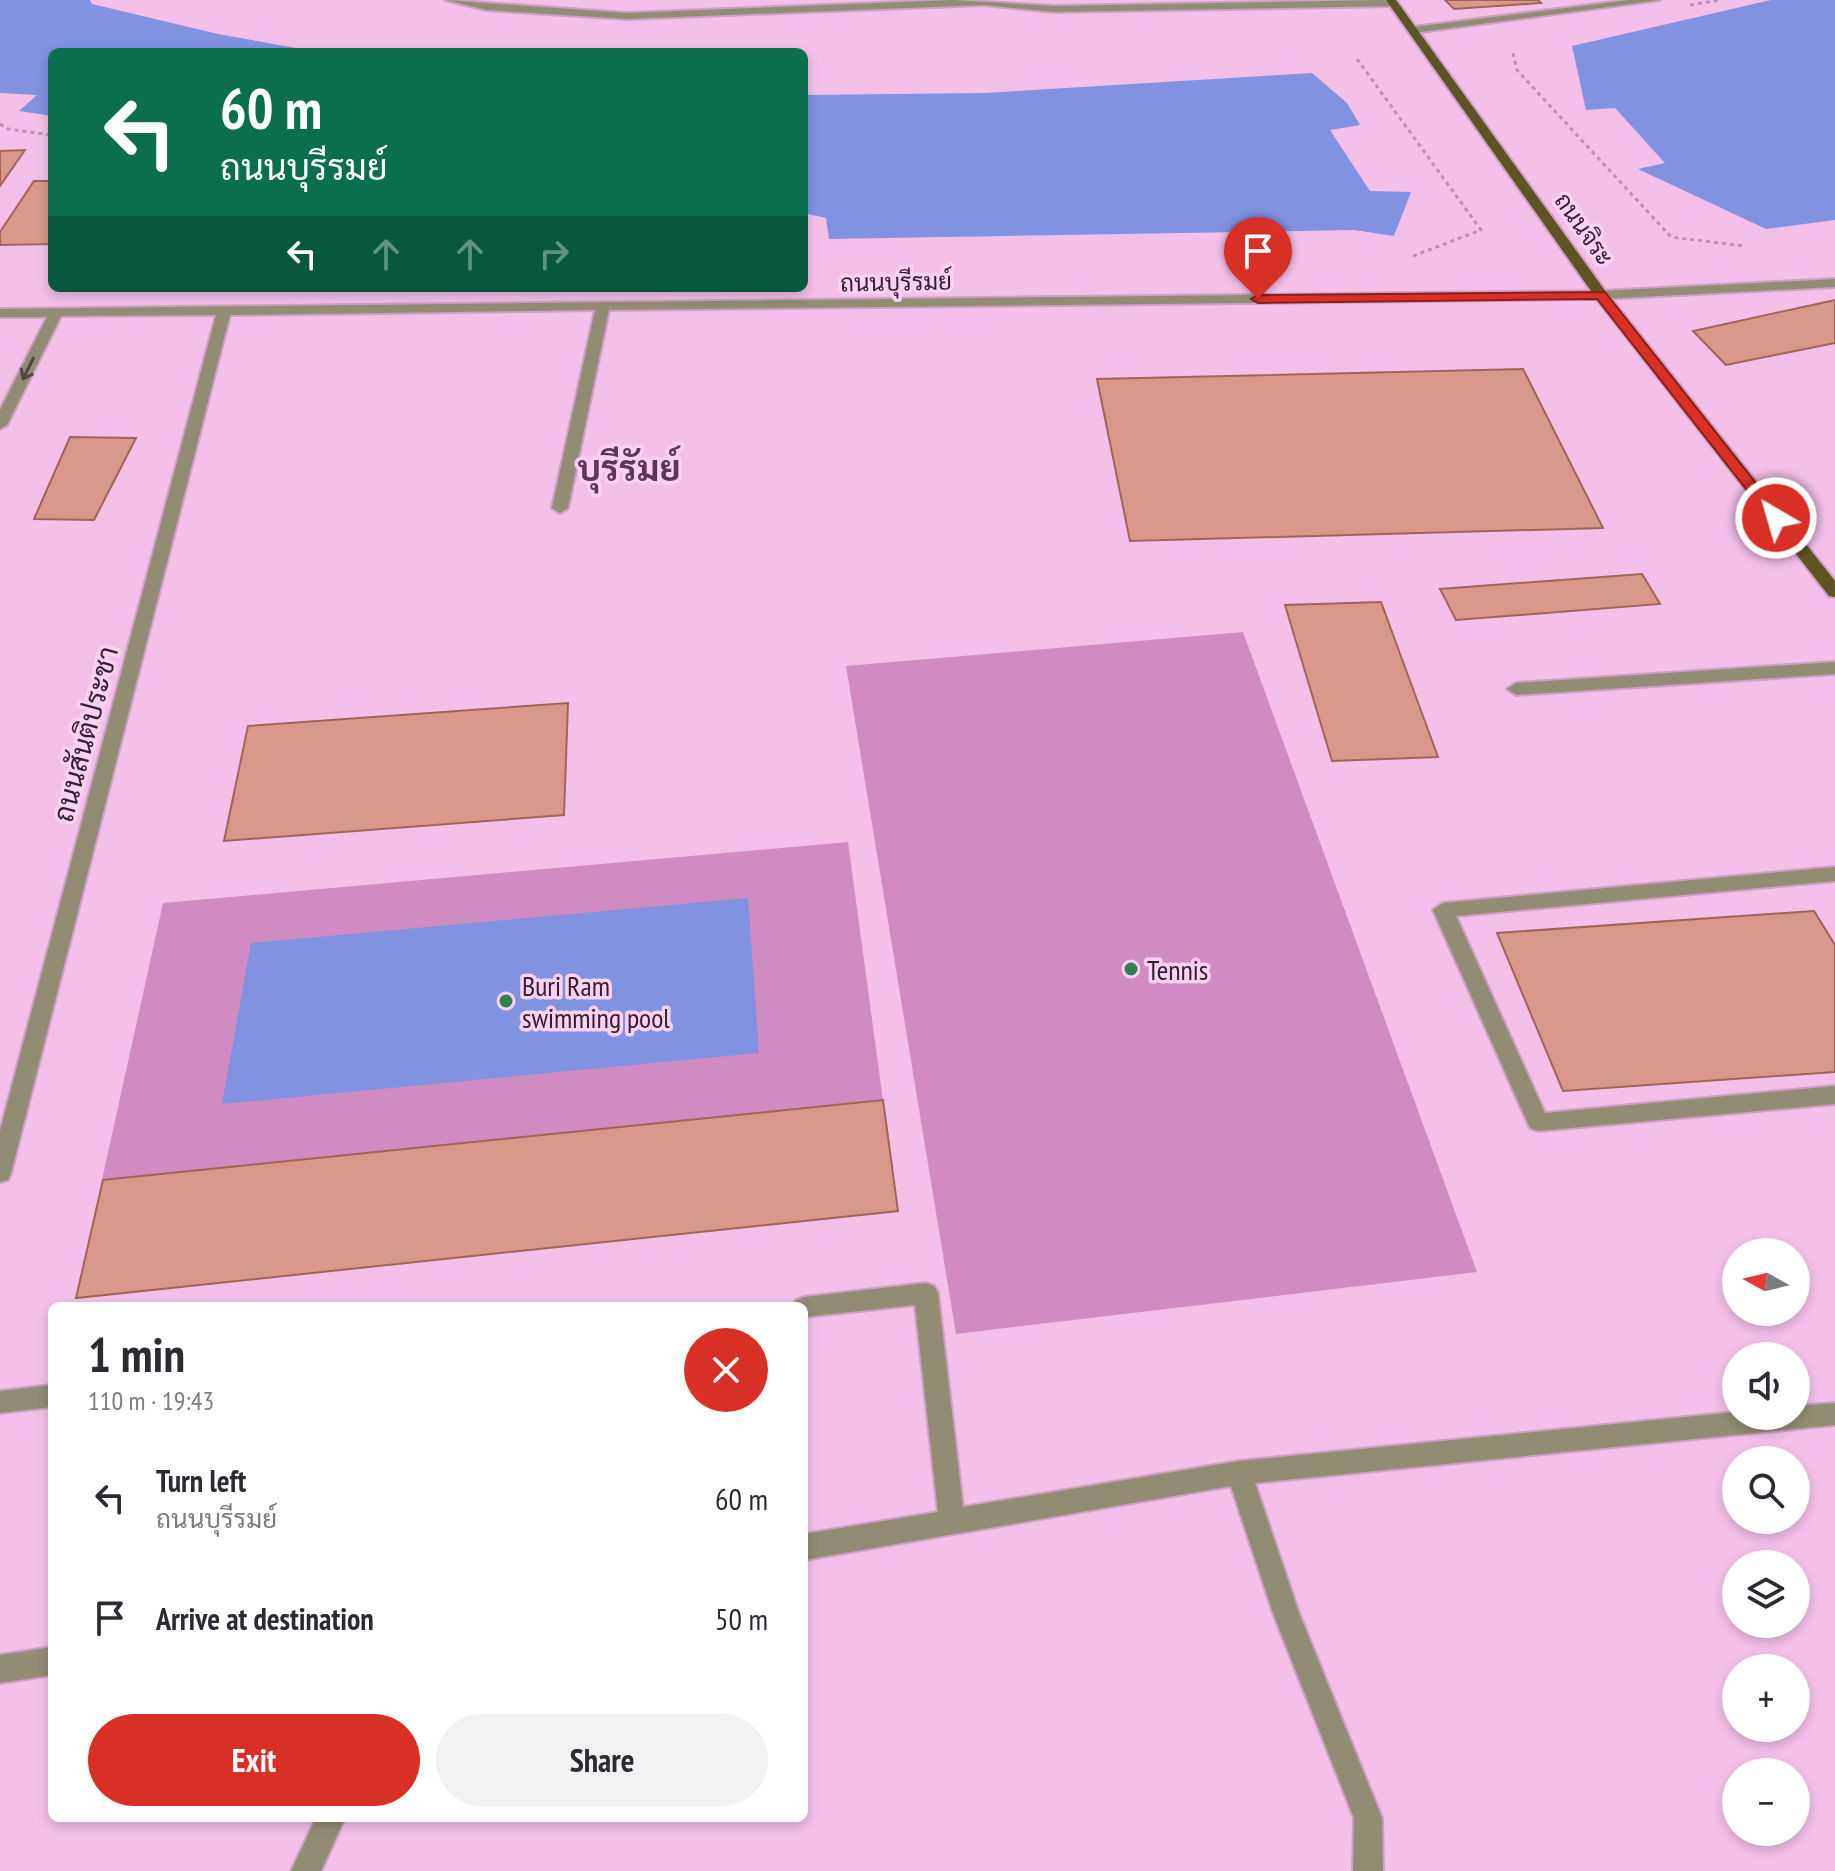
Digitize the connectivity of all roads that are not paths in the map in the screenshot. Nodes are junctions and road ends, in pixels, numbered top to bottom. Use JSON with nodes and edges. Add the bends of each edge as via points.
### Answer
{"nodes":[{"id":1,"x":450,"y":0,"type":"edge"},
{"id":2,"x":1655,"y":0,"type":"edge"},
{"id":3,"x":1392,"y":1,"type":"edge"},
{"id":4,"x":939,"y":2,"type":"edge"},
{"id":5,"x":1052,"y":4,"type":"edge"},
{"id":6,"x":1413,"y":30,"type":"junction"},
{"id":7,"x":1835,"y":283,"type":"edge"},
{"id":8,"x":1601,"y":295,"type":"junction"},
{"id":9,"x":603,"y":307,"type":"junction"},
{"id":10,"x":224,"y":310,"type":"junction"},
{"id":11,"x":56,"y":312,"type":"junction"},
{"id":12,"x":0,"y":313,"type":"edge"},
{"id":13,"x":0,"y":425,"type":"edge"},
{"id":14,"x":560,"y":508,"type":"dead end"},
{"id":15,"x":1835,"y":592,"type":"edge"},
{"id":16,"x":1835,"y":668,"type":"edge"},
{"id":17,"x":1516,"y":689,"type":"dead end"},
{"id":18,"x":1835,"y":874,"type":"edge"},
{"id":19,"x":1835,"y":1095,"type":"edge"},
{"id":20,"x":0,"y":1173,"type":"edge"},
{"id":21,"x":808,"y":1307,"type":"edge"},
{"id":22,"x":48,"y":1396,"type":"edge"},
{"id":23,"x":0,"y":1402,"type":"edge"},
{"id":24,"x":1835,"y":1414,"type":"edge"},
{"id":25,"x":1239,"y":1473,"type":"junction"},
{"id":26,"x":952,"y":1523,"type":"junction"},
{"id":27,"x":808,"y":1546,"type":"edge"},
{"id":28,"x":48,"y":1662,"type":"edge"},
{"id":29,"x":0,"y":1669,"type":"edge"},
{"id":30,"x":329,"y":1822,"type":"edge"},
{"id":31,"x":306,"y":1871,"type":"edge"},
{"id":32,"x":1368,"y":1871,"type":"edge"}],
"edges":[{"from":1,"to":4,"type":"street","via":[[627,16]]},
{"from":2,"to":6,"type":"street"},
{"from":3,"to":5,"type":"street"},
{"from":3,"to":6,"type":"main road","name":"ถนนจิระ"},
{"from":4,"to":5,"type":"street"},
{"from":6,"to":8,"type":"main road","name":"ถนนจิระ"},
{"from":7,"to":8,"type":"street","name":"ถนนบุรีรมย์"},
{"from":8,"to":9,"type":"street","name":"ถนนบุรีรมย์"},
{"from":8,"to":15,"type":"main road","name":"ถนนจิระ"},
{"from":9,"to":10,"type":"street","name":"ถนนบุรีรมย์"},
{"from":9,"to":14,"type":"street"},
{"from":10,"to":11,"type":"street","name":"ถนนบุรีรมย์"},
{"from":10,"to":20,"type":"street","name":"ถนนสันติประชา"},
{"from":11,"to":12,"type":"street","name":"ถนนบุรีรมย์"},
{"from":11,"to":13,"type":"street","one_way":true},
{"from":16,"to":17,"type":"street"},
{"from":18,"to":19,"type":"street","via":[[1443,910],[1538,1122]]},
{"from":21,"to":26,"type":"street","via":[[926,1293]]},
{"from":22,"to":23,"type":"street"},
{"from":24,"to":25,"type":"street"},
{"from":25,"to":26,"type":"street"},
{"from":25,"to":32,"type":"street","via":[[1286,1613],[1368,1818]]},
{"from":26,"to":27,"type":"street"},
{"from":28,"to":29,"type":"street"},
{"from":30,"to":31,"type":"street"}]}
